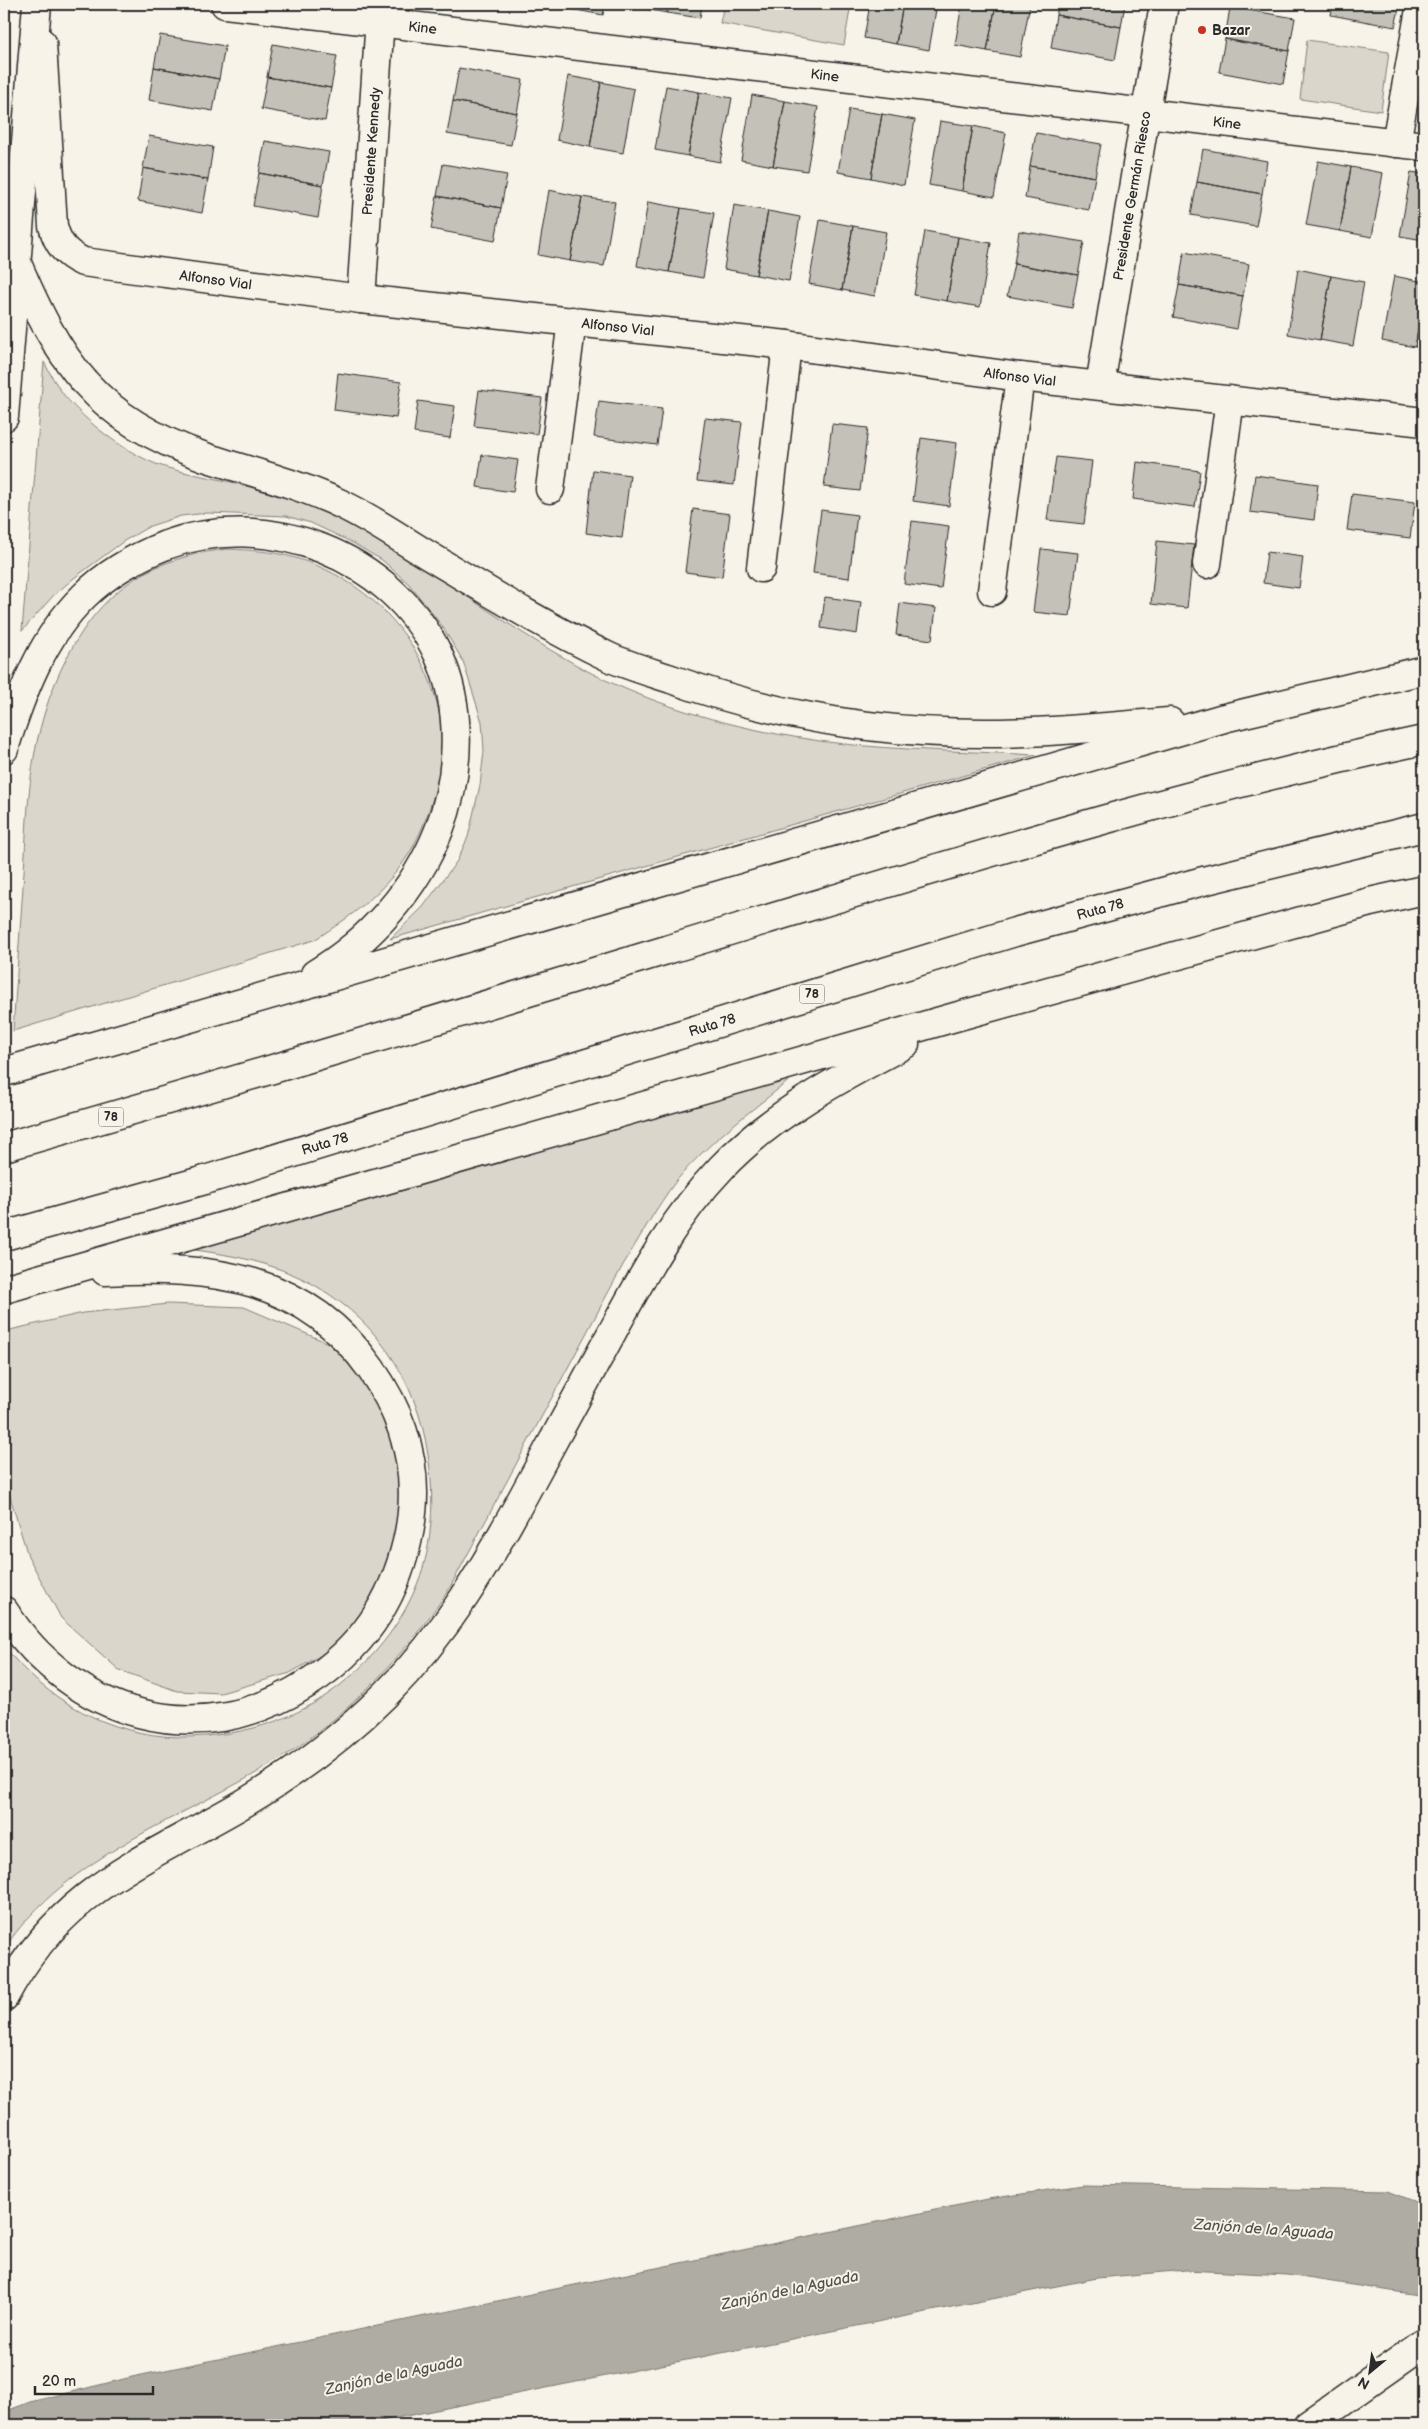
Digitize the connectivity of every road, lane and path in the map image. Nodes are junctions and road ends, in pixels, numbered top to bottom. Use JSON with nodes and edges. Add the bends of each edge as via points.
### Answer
{"nodes":[{"id":1,"x":39,"y":4,"type":"edge"},
{"id":2,"x":225,"y":4,"type":"edge"},
{"id":3,"x":1164,"y":4,"type":"edge"},
{"id":4,"x":1422,"y":4,"type":"edge"},
{"id":5,"x":381,"y":12,"type":"edge"},
{"id":6,"x":1145,"y":113,"type":"junction"},
{"id":7,"x":1396,"y":143,"type":"junction"},
{"id":8,"x":1424,"y":146,"type":"edge"},
{"id":9,"x":16,"y":261,"type":"junction"},
{"id":10,"x":361,"y":299,"type":"junction"},
{"id":11,"x":572,"y":321,"type":"junction"},
{"id":12,"x":787,"y":345,"type":"junction"},
{"id":13,"x":1020,"y":377,"type":"junction"},
{"id":14,"x":1100,"y":386,"type":"junction"},
{"id":15,"x":1230,"y":400,"type":"junction"},
{"id":16,"x":4,"y":417,"type":"edge"},
{"id":17,"x":1424,"y":422,"type":"edge"},
{"id":18,"x":550,"y":489,"type":"dead end"},
{"id":19,"x":1208,"y":564,"type":"dead end"},
{"id":20,"x":761,"y":568,"type":"dead end"},
{"id":21,"x":992,"y":591,"type":"dead end"},
{"id":22,"x":1424,"y":670,"type":"edge"},
{"id":23,"x":1224,"y":718,"type":"junction"},
{"id":24,"x":1424,"y":740,"type":"edge"},
{"id":25,"x":4,"y":749,"type":"edge"},
{"id":26,"x":1424,"y":827,"type":"edge"},
{"id":27,"x":1424,"y":890,"type":"edge"},
{"id":28,"x":287,"y":990,"type":"junction"},
{"id":29,"x":955,"y":1017,"type":"junction"},
{"id":30,"x":4,"y":1072,"type":"edge"},
{"id":31,"x":4,"y":1147,"type":"edge"},
{"id":32,"x":4,"y":1236,"type":"edge"},
{"id":33,"x":56,"y":1273,"type":"junction"},
{"id":34,"x":4,"y":1289,"type":"edge"},
{"id":35,"x":4,"y":1611,"type":"edge"},
{"id":36,"x":4,"y":1997,"type":"edge"},
{"id":37,"x":1424,"y":2344,"type":"edge"},
{"id":38,"x":1308,"y":2425,"type":"edge"}],
"edges":[{"from":1,"to":9,"type":"main road"},
{"from":1,"to":10,"type":"main road","name":"Alfonso Vial","via":[[53,226],[56,239],[70,256],[83,262]]},
{"from":2,"to":5,"type":"main road","name":"Kine"},
{"from":3,"to":6,"type":"main road","name":"Presidente Germán Riesco"},
{"from":4,"to":7,"type":"main road"},
{"from":5,"to":6,"type":"main road","name":"Kine"},
{"from":5,"to":10,"type":"main road","name":"Presidente Kennedy"},
{"from":6,"to":7,"type":"main road","name":"Kine"},
{"from":6,"to":14,"type":"main road","name":"Presidente Germán Riesco"},
{"from":7,"to":8,"type":"main road","name":"Kine"},
{"from":9,"to":16,"type":"main road"},
{"from":9,"to":23,"type":"main road","via":[[40,317],[62,353],[92,390],[142,430],[182,448],[290,483],[342,505],[563,634],[614,659],[721,697],[779,711],[890,728],[996,733]]},
{"from":10,"to":11,"type":"main road","name":"Alfonso Vial"},
{"from":11,"to":12,"type":"main road","name":"Alfonso Vial"},
{"from":11,"to":18,"type":"main road"},
{"from":12,"to":13,"type":"main road","name":"Alfonso Vial"},
{"from":12,"to":20,"type":"main road"},
{"from":13,"to":14,"type":"main road","name":"Alfonso Vial"},
{"from":13,"to":21,"type":"main road"},
{"from":14,"to":15,"type":"main road","name":"Alfonso Vial"},
{"from":15,"to":17,"type":"main road","name":"Alfonso Vial"},
{"from":15,"to":19,"type":"main road"},
{"from":22,"to":23,"type":"main road"},
{"from":23,"to":28,"type":"main road"},
{"from":24,"to":31,"type":"main road","number":"78","via":[[1110,817],[219,1086]]},
{"from":25,"to":28,"type":"main road","via":[[30,676],[53,634],[83,597],[110,574],[141,556],[206,534],[225,531],[273,534],[335,554],[379,582],[414,616],[438,654],[446,675],[456,747],[449,800],[422,868],[389,911],[352,948]]},
{"from":26,"to":32,"type":"main road","name":"Ruta 78","number":"78","via":[[1207,880],[1015,932],[224,1174]]},
{"from":27,"to":29,"type":"main road"},
{"from":28,"to":30,"type":"main road"},
{"from":29,"to":33,"type":"main road"},
{"from":29,"to":36,"type":"main road","via":[[789,1111],[740,1148],[698,1194],[654,1255],[511,1519],[464,1601],[440,1634],[395,1684],[338,1736],[281,1779],[142,1859],[76,1904],[38,1944]]},
{"from":33,"to":34,"type":"main road"},
{"from":33,"to":35,"type":"main road","via":[[152,1268],[214,1272],[263,1284],[326,1320],[360,1353],[398,1412],[410,1451],[414,1495],[412,1514],[405,1553],[391,1593],[368,1630],[352,1648],[336,1664],[298,1689],[261,1707],[224,1718],[201,1721],[162,1719],[100,1699],[49,1665]]},
{"from":37,"to":38,"type":"main road"}]}
